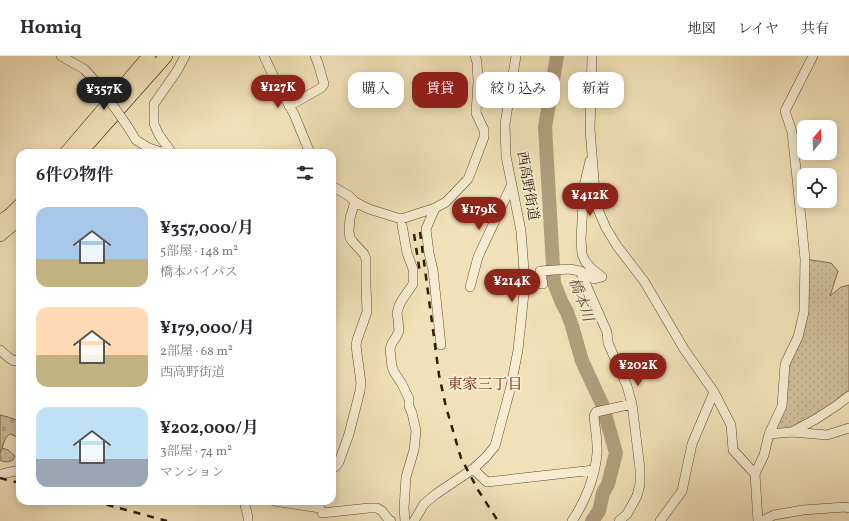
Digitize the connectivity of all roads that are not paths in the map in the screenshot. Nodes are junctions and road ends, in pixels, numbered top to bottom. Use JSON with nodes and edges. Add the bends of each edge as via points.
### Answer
{"nodes":[{"id":1,"x":60,"y":56,"type":"edge"},
{"id":2,"x":149,"y":56,"type":"edge"},
{"id":3,"x":166,"y":56,"type":"edge"},
{"id":4,"x":185,"y":56,"type":"edge"},
{"id":5,"x":264,"y":56,"type":"edge"},
{"id":6,"x":315,"y":56,"type":"edge"},
{"id":7,"x":475,"y":56,"type":"edge"},
{"id":8,"x":516,"y":56,"type":"edge"},
{"id":9,"x":592,"y":56,"type":"edge"},
{"id":10,"x":813,"y":56,"type":"edge"},
{"id":11,"x":289,"y":106,"type":"junction"},
{"id":12,"x":69,"y":149,"type":"edge"},
{"id":13,"x":84,"y":149,"type":"edge"},
{"id":14,"x":152,"y":149,"type":"edge"},
{"id":15,"x":169,"y":149,"type":"edge"},
{"id":16,"x":308,"y":149,"type":"edge"},
{"id":17,"x":592,"y":154,"type":"junction"},
{"id":18,"x":512,"y":184,"type":"junction"},
{"id":19,"x":336,"y":188,"type":"edge"},
{"id":20,"x":355,"y":202,"type":"junction"},
{"id":21,"x":435,"y":208,"type":"junction"},
{"id":22,"x":16,"y":209,"type":"edge"},
{"id":23,"x":401,"y":219,"type":"junction"},
{"id":24,"x":16,"y":221,"type":"edge"},
{"id":25,"x":0,"y":222,"type":"edge"},
{"id":26,"x":0,"y":235,"type":"edge"},
{"id":27,"x":580,"y":272,"type":"junction"},
{"id":28,"x":525,"y":284,"type":"junction"},
{"id":29,"x":470,"y":287,"type":"dead end"},
{"id":30,"x":441,"y":345,"type":"dead end"},
{"id":31,"x":0,"y":350,"type":"edge"},
{"id":32,"x":16,"y":360,"type":"edge"},
{"id":33,"x":714,"y":392,"type":"junction"},
{"id":34,"x":847,"y":398,"type":"edge"},
{"id":35,"x":632,"y":404,"type":"junction"},
{"id":36,"x":849,"y":428,"type":"edge"},
{"id":37,"x":792,"y":432,"type":"junction"},
{"id":38,"x":769,"y":434,"type":"junction"},
{"id":39,"x":336,"y":466,"type":"edge"},
{"id":40,"x":473,"y":469,"type":"junction"},
{"id":41,"x":594,"y":470,"type":"junction"},
{"id":42,"x":16,"y":471,"type":"edge"},
{"id":43,"x":0,"y":474,"type":"edge"},
{"id":44,"x":755,"y":474,"type":"junction"},
{"id":45,"x":245,"y":505,"type":"edge"},
{"id":46,"x":292,"y":505,"type":"edge"},
{"id":47,"x":849,"y":508,"type":"edge"},
{"id":48,"x":320,"y":511,"type":"edge"},
{"id":49,"x":248,"y":521,"type":"edge"},
{"id":50,"x":391,"y":521,"type":"edge"},
{"id":51,"x":405,"y":521,"type":"edge"},
{"id":52,"x":414,"y":521,"type":"edge"},
{"id":53,"x":572,"y":521,"type":"edge"},
{"id":54,"x":619,"y":521,"type":"edge"},
{"id":55,"x":660,"y":521,"type":"edge"},
{"id":56,"x":758,"y":521,"type":"edge"},
{"id":57,"x":762,"y":521,"type":"edge"}],
"edges":[{"from":1,"to":14,"type":"street","bridge":true,"via":[[84,69],[98,84],[136,140]]},
{"from":2,"to":12,"type":"highway"},
{"from":3,"to":13,"type":"highway"},
{"from":4,"to":15,"type":"street","via":[[154,104],[154,124]]},
{"from":5,"to":11,"type":"street"},
{"from":6,"to":11,"type":"street","via":[[324,84]]},
{"from":7,"to":21,"type":"street","via":[[478,62],[476,113],[484,130],[484,137],[468,178],[446,202]]},
{"from":8,"to":18,"type":"street","name":"西高野街道","via":[[505,124],[506,156]]},
{"from":9,"to":17,"type":"street"},
{"from":10,"to":38,"type":"street","via":[[785,111],[792,132],[805,259],[804,312],[798,337],[785,364],[782,406]]},
{"from":11,"to":16,"type":"street"},
{"from":17,"to":27,"type":"street","via":[[584,186],[582,254],[591,268],[602,277],[594,279]]},
{"from":17,"to":33,"type":"street","via":[[596,205],[606,228],[644,281]]},
{"from":18,"to":28,"type":"street","name":"西高野街道","via":[[521,231]]},
{"from":18,"to":29,"type":"street","via":[[478,257]]},
{"from":19,"to":20,"type":"street"},
{"from":20,"to":23,"type":"street"},
{"from":20,"to":39,"type":"street","via":[[349,231],[352,242],[366,259],[367,312],[356,346],[360,391],[349,434]]},
{"from":21,"to":23,"type":"street"},
{"from":21,"to":30,"type":"street","via":[[426,229]]},
{"from":22,"to":25,"type":"highway"},
{"from":23,"to":51,"type":"street","via":[[407,253],[413,269],[413,284],[396,312],[399,331],[390,348],[392,367],[410,399],[409,406],[416,431],[414,450],[406,477]]},
{"from":24,"to":26,"type":"highway"},
{"from":27,"to":28,"type":"street","via":[[570,269],[540,271],[543,284]]},
{"from":27,"to":35,"type":"street","via":[[607,332],[608,343]]},
{"from":28,"to":40,"type":"street","name":"西高野街道","via":[[518,350],[498,438],[495,446]]},
{"from":31,"to":32,"type":"street"},
{"from":33,"to":44,"type":"street","via":[[731,425],[733,450]]},
{"from":33,"to":55,"type":"street","via":[[692,444],[682,491]]},
{"from":34,"to":37,"type":"street"},
{"from":35,"to":41,"type":"street","via":[[596,412],[594,416],[597,453]]},
{"from":35,"to":54,"type":"street","via":[[640,484],[637,496],[627,514]]},
{"from":36,"to":37,"type":"street","via":[[827,436]]},
{"from":37,"to":38,"type":"street"},
{"from":38,"to":44,"type":"street","via":[[764,455]]},
{"from":40,"to":41,"type":"street","via":[[487,482]]},
{"from":40,"to":52,"type":"street","name":"西高野街道","via":[[424,504]]},
{"from":41,"to":53,"type":"street","via":[[593,479]]},
{"from":42,"to":43,"type":"street"},
{"from":44,"to":56,"type":"street"},
{"from":45,"to":49,"type":"street"},
{"from":46,"to":48,"type":"street"},
{"from":47,"to":57,"type":"street","via":[[803,510],[774,515]]},
{"from":48,"to":50,"type":"street","via":[[377,508]]}]}
